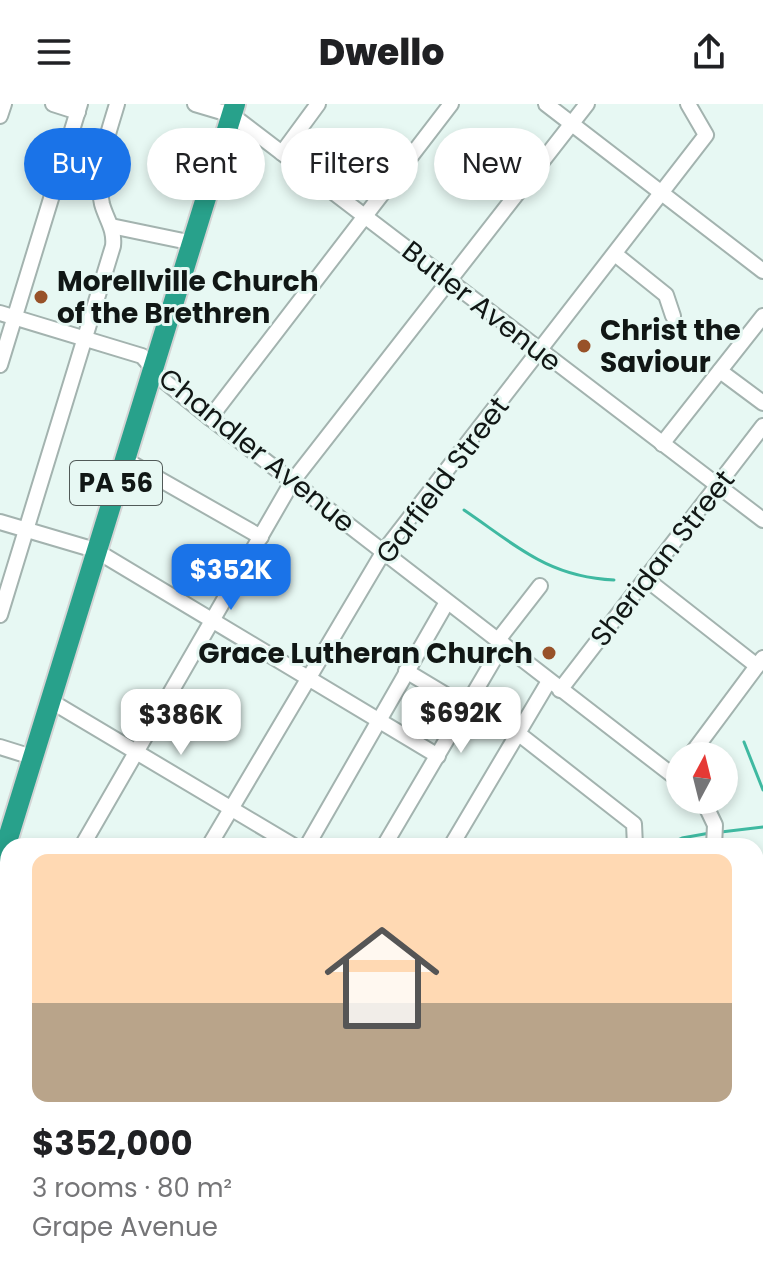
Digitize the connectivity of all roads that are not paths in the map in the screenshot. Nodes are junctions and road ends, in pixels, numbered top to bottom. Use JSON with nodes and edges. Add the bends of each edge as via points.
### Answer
{"nodes":[{"id":1,"x":4,"y":104,"type":"edge"},
{"id":2,"x":53,"y":104,"type":"edge"},
{"id":3,"x":117,"y":104,"type":"edge"},
{"id":4,"x":195,"y":104,"type":"edge"},
{"id":5,"x":318,"y":104,"type":"edge"},
{"id":6,"x":451,"y":104,"type":"edge"},
{"id":7,"x":546,"y":104,"type":"edge"},
{"id":8,"x":587,"y":104,"type":"edge"},
{"id":9,"x":688,"y":104,"type":"edge"},
{"id":10,"x":79,"y":108,"type":"edge"},
{"id":11,"x":234,"y":110,"type":"edge"},
{"id":12,"x":0,"y":116,"type":"edge"},
{"id":13,"x":572,"y":124,"type":"junction"},
{"id":14,"x":300,"y":128,"type":"edge"},
{"id":15,"x":281,"y":152,"type":"edge"},
{"id":16,"x":662,"y":193,"type":"junction"},
{"id":17,"x":345,"y":200,"type":"edge"},
{"id":18,"x":365,"y":215,"type":"junction"},
{"id":19,"x":111,"y":226,"type":"junction"},
{"id":20,"x":193,"y":243,"type":"junction"},
{"id":21,"x":615,"y":254,"type":"junction"},
{"id":22,"x":763,"y":271,"type":"edge"},
{"id":23,"x":450,"y":281,"type":"junction"},
{"id":24,"x":7,"y":315,"type":"edge"},
{"id":25,"x":673,"y":316,"type":"dead end"},
{"id":26,"x":763,"y":316,"type":"edge"},
{"id":27,"x":85,"y":340,"type":"junction"},
{"id":28,"x":540,"y":351,"type":"junction"},
{"id":29,"x":0,"y":365,"type":"edge"},
{"id":30,"x":153,"y":366,"type":"junction"},
{"id":31,"x":720,"y":371,"type":"junction"},
{"id":32,"x":763,"y":403,"type":"edge"},
{"id":33,"x":210,"y":418,"type":"junction"},
{"id":34,"x":763,"y":426,"type":"edge"},
{"id":35,"x":662,"y":444,"type":"junction"},
{"id":36,"x":124,"y":459,"type":"junction"},
{"id":37,"x":292,"y":482,"type":"junction"},
{"id":38,"x":718,"y":487,"type":"junction"},
{"id":39,"x":763,"y":520,"type":"edge"},
{"id":40,"x":0,"y":522,"type":"edge"},
{"id":41,"x":26,"y":530,"type":"junction"},
{"id":42,"x":261,"y":537,"type":"junction"},
{"id":43,"x":95,"y":550,"type":"junction"},
{"id":44,"x":384,"y":551,"type":"junction"},
{"id":45,"x":646,"y":579,"type":"junction"},
{"id":46,"x":540,"y":586,"type":"dead end"},
{"id":47,"x":447,"y":602,"type":"junction"},
{"id":48,"x":0,"y":615,"type":"edge"},
{"id":49,"x":211,"y":622,"type":"junction"},
{"id":50,"x":500,"y":642,"type":"junction"},
{"id":51,"x":760,"y":662,"type":"edge"},
{"id":52,"x":406,"y":671,"type":"junction"},
{"id":53,"x":309,"y":679,"type":"junction"},
{"id":54,"x":554,"y":685,"type":"junction"},
{"id":55,"x":49,"y":700,"type":"junction"},
{"id":56,"x":466,"y":707,"type":"junction"},
{"id":57,"x":377,"y":719,"type":"junction"},
{"id":58,"x":519,"y":734,"type":"junction"},
{"id":59,"x":700,"y":742,"type":"edge"},
{"id":60,"x":0,"y":747,"type":"edge"},
{"id":61,"x":137,"y":753,"type":"junction"},
{"id":62,"x":438,"y":756,"type":"junction"},
{"id":63,"x":32,"y":757,"type":"junction"},
{"id":64,"x":666,"y":767,"type":"edge"},
{"id":65,"x":231,"y":809,"type":"junction"},
{"id":66,"x":710,"y":814,"type":"edge"},
{"id":67,"x":8,"y":838,"type":"edge"},
{"id":68,"x":87,"y":838,"type":"edge"},
{"id":69,"x":214,"y":838,"type":"edge"},
{"id":70,"x":280,"y":838,"type":"edge"},
{"id":71,"x":311,"y":838,"type":"edge"},
{"id":72,"x":389,"y":838,"type":"edge"},
{"id":73,"x":456,"y":838,"type":"edge"},
{"id":74,"x":635,"y":838,"type":"edge"},
{"id":75,"x":714,"y":838,"type":"edge"}],
"edges":[{"from":1,"to":12,"type":"street"},
{"from":2,"to":10,"type":"street"},
{"from":3,"to":19,"type":"street","via":[[101,175],[102,203]]},
{"from":4,"to":11,"type":"street","name":"Butler Avenue"},
{"from":5,"to":14,"type":"street"},
{"from":6,"to":18,"type":"street"},
{"from":7,"to":13,"type":"street"},
{"from":8,"to":13,"type":"street"},
{"from":9,"to":16,"type":"street","name":"Garfield Street","via":[[706,135]]},
{"from":10,"to":24,"type":"street"},
{"from":11,"to":15,"type":"street","name":"Butler Avenue"},
{"from":11,"to":20,"type":"highway","number":"PA 56"},
{"from":13,"to":16,"type":"street"},
{"from":13,"to":23,"type":"street"},
{"from":16,"to":21,"type":"street","name":"Garfield Street"},
{"from":16,"to":22,"type":"street"},
{"from":17,"to":18,"type":"street","name":"Butler Avenue"},
{"from":18,"to":23,"type":"street","name":"Butler Avenue"},
{"from":18,"to":33,"type":"street"},
{"from":19,"to":20,"type":"street"},
{"from":19,"to":27,"type":"street","via":[[113,246]]},
{"from":20,"to":30,"type":"highway","number":"PA 56"},
{"from":21,"to":25,"type":"street","via":[[666,295]]},
{"from":21,"to":28,"type":"street","name":"Garfield Street"},
{"from":23,"to":28,"type":"street","name":"Butler Avenue"},
{"from":23,"to":37,"type":"street"},
{"from":24,"to":27,"type":"street","name":"Chandler Avenue"},
{"from":24,"to":29,"type":"street"},
{"from":26,"to":31,"type":"street"},
{"from":27,"to":30,"type":"street","name":"Chandler Avenue","via":[[142,356]]},
{"from":27,"to":41,"type":"street"},
{"from":28,"to":35,"type":"street","name":"Butler Avenue"},
{"from":28,"to":44,"type":"street","name":"Garfield Street"},
{"from":30,"to":33,"type":"street","name":"Chandler Avenue"},
{"from":30,"to":36,"type":"highway","number":"PA 56"},
{"from":31,"to":32,"type":"street"},
{"from":31,"to":35,"type":"street"},
{"from":33,"to":37,"type":"street","name":"Chandler Avenue"},
{"from":34,"to":38,"type":"street","name":"Sheridan Street"},
{"from":35,"to":38,"type":"street","name":"Butler Avenue"},
{"from":36,"to":42,"type":"street"},
{"from":36,"to":43,"type":"highway","number":"PA 56"},
{"from":37,"to":42,"type":"street"},
{"from":37,"to":44,"type":"street","name":"Chandler Avenue"},
{"from":38,"to":39,"type":"street","name":"Butler Avenue"},
{"from":38,"to":45,"type":"street","name":"Sheridan Street"},
{"from":40,"to":41,"type":"street"},
{"from":41,"to":43,"type":"street"},
{"from":41,"to":48,"type":"street"},
{"from":42,"to":49,"type":"street"},
{"from":43,"to":49,"type":"street"},
{"from":43,"to":55,"type":"highway","number":"PA 56"},
{"from":44,"to":47,"type":"street","name":"Chandler Avenue"},
{"from":44,"to":53,"type":"street","name":"Garfield Street"},
{"from":45,"to":51,"type":"street"},
{"from":45,"to":54,"type":"street","name":"Sheridan Street"},
{"from":46,"to":50,"type":"street"},
{"from":47,"to":50,"type":"street","name":"Chandler Avenue"},
{"from":47,"to":52,"type":"street"},
{"from":49,"to":53,"type":"street"},
{"from":49,"to":61,"type":"street"},
{"from":50,"to":54,"type":"street","name":"Chandler Avenue"},
{"from":50,"to":56,"type":"street"},
{"from":51,"to":59,"type":"street"},
{"from":52,"to":56,"type":"street"},
{"from":52,"to":57,"type":"street"},
{"from":53,"to":57,"type":"street"},
{"from":53,"to":65,"type":"street","name":"Garfield Street"},
{"from":54,"to":58,"type":"street","name":"Sheridan Street"},
{"from":54,"to":64,"type":"street","name":"Chandler Avenue"},
{"from":55,"to":61,"type":"street"},
{"from":55,"to":63,"type":"highway","number":"PA 56"},
{"from":56,"to":62,"type":"street"},
{"from":57,"to":62,"type":"street"},
{"from":57,"to":71,"type":"street"},
{"from":58,"to":73,"type":"street","name":"Sheridan Street"},
{"from":58,"to":74,"type":"street","via":[[634,824]]},
{"from":60,"to":63,"type":"street"},
{"from":61,"to":65,"type":"street"},
{"from":61,"to":68,"type":"street"},
{"from":62,"to":72,"type":"street"},
{"from":63,"to":67,"type":"highway","number":"PA 56"},
{"from":65,"to":69,"type":"street","name":"Garfield Street"},
{"from":65,"to":70,"type":"street"},
{"from":66,"to":75,"type":"street"}]}
